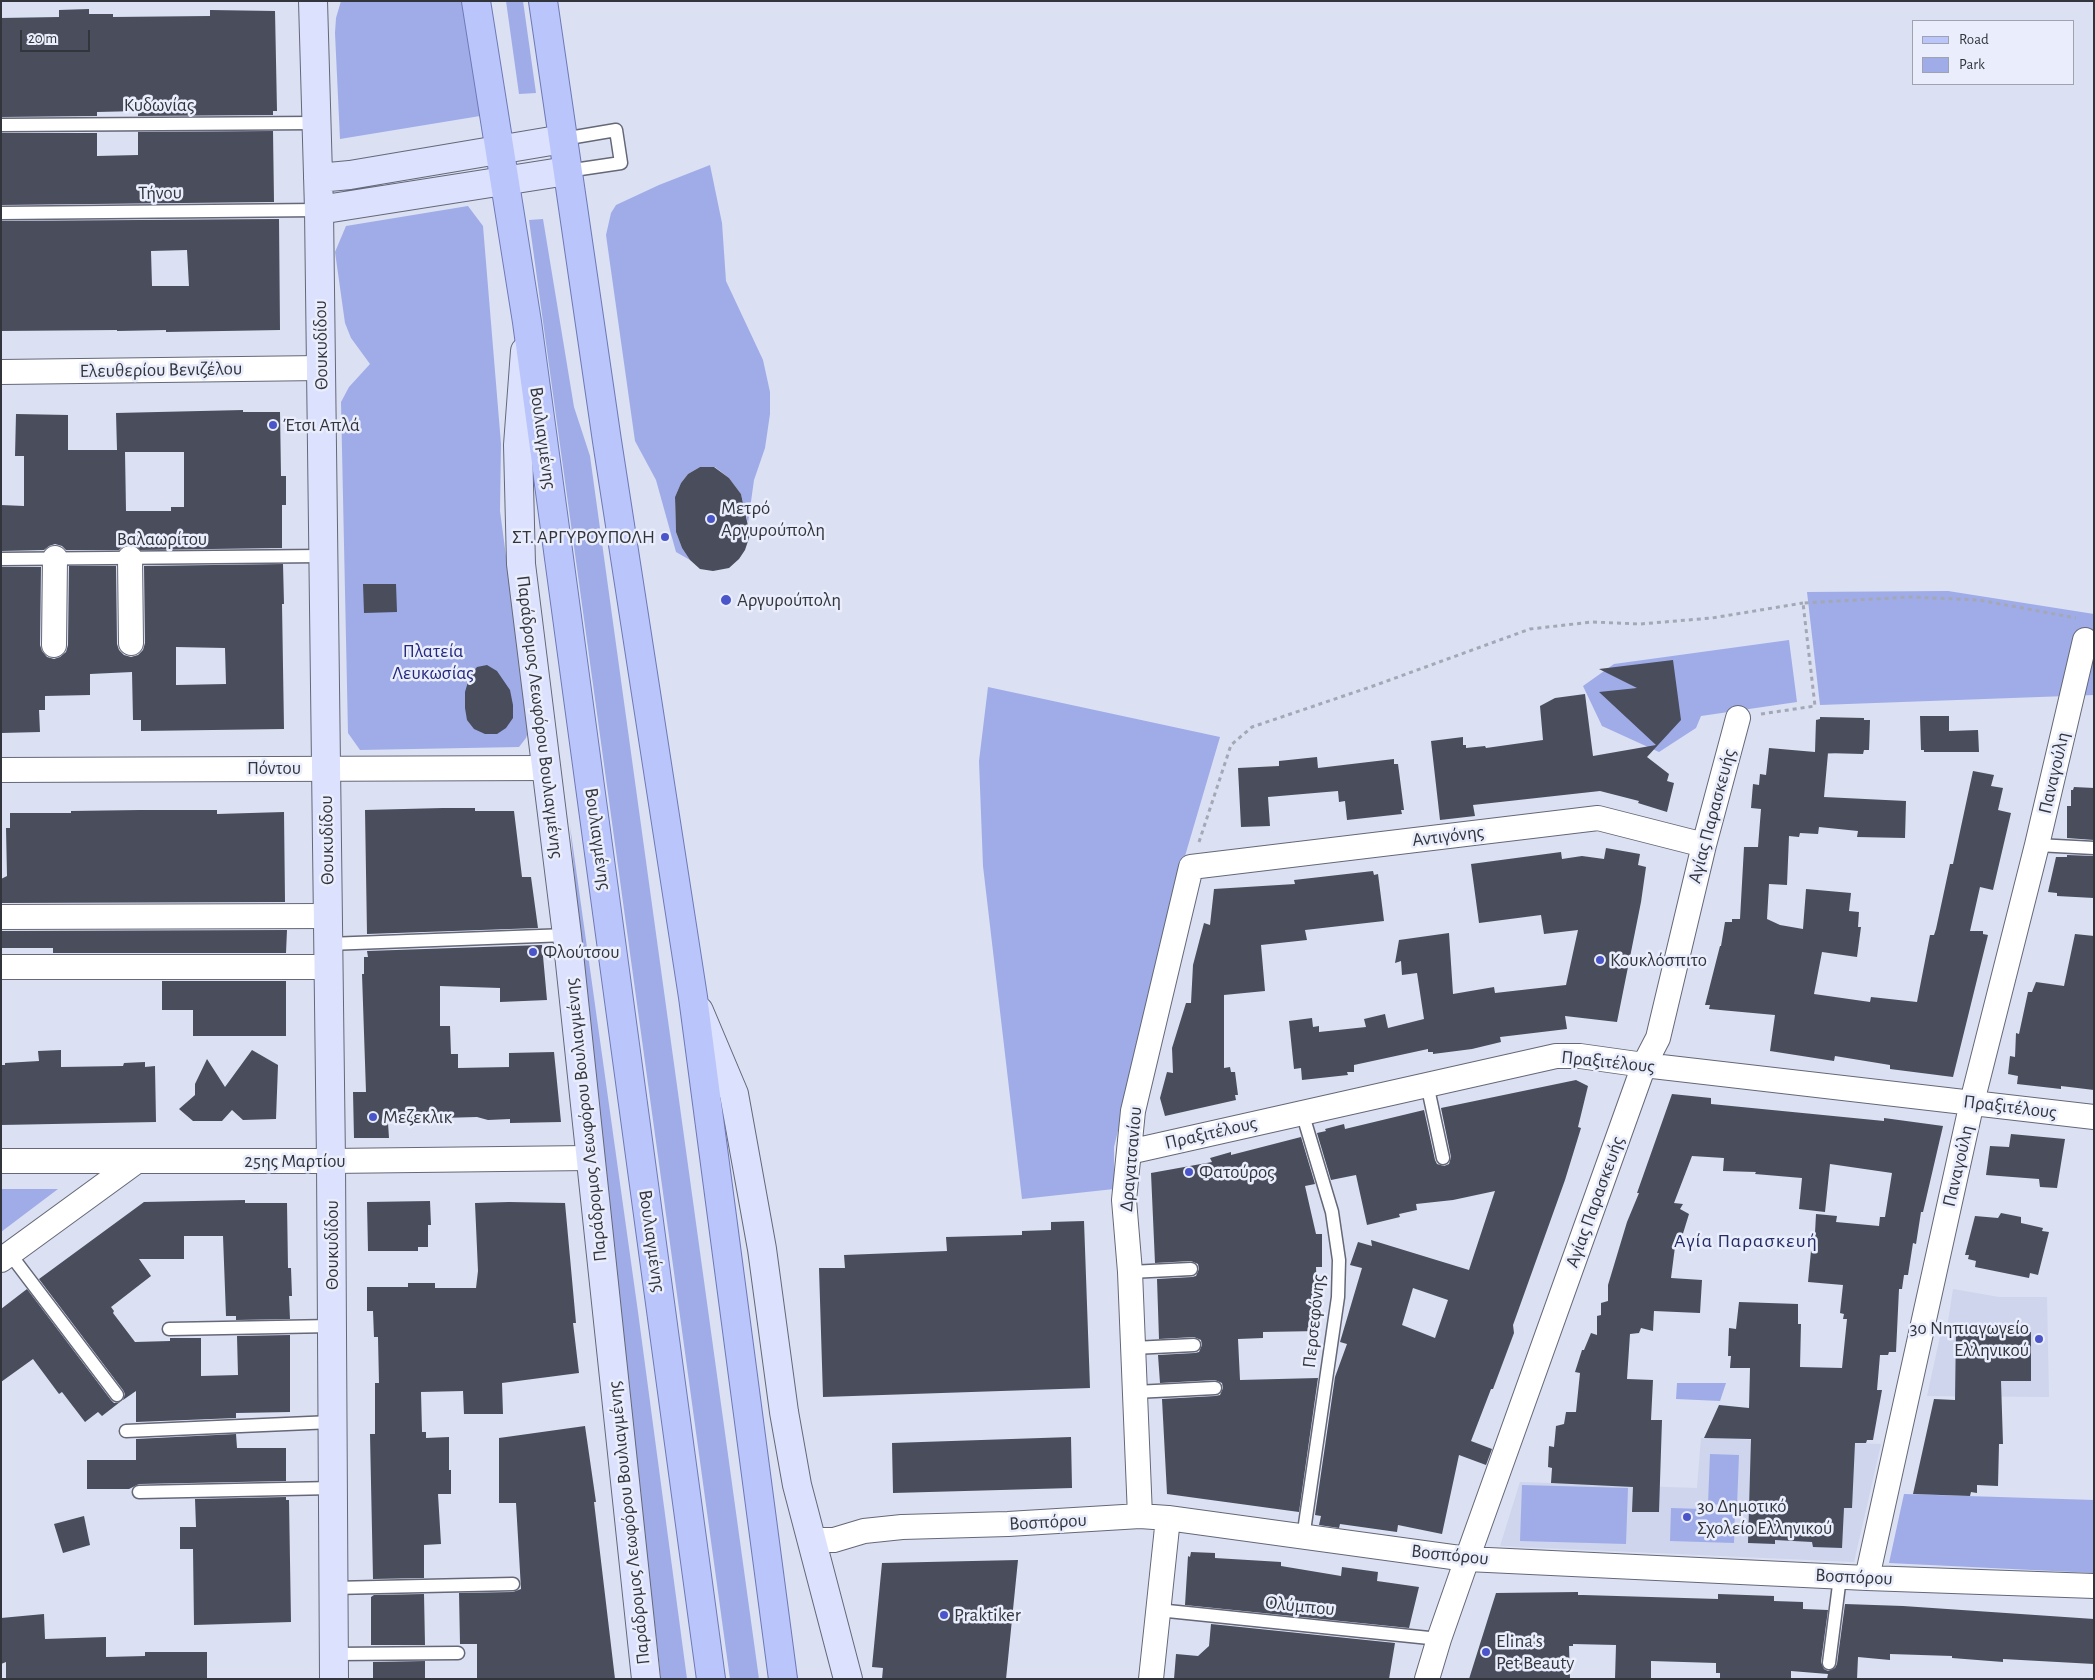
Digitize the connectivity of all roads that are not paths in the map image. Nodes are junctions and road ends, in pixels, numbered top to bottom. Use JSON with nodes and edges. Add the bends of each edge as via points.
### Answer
{"nodes":[{"id":1,"x":313,"y":1,"type":"edge"},
{"id":2,"x":476,"y":1,"type":"edge"},
{"id":3,"x":542,"y":1,"type":"edge"},
{"id":4,"x":317,"y":123,"type":"junction"},
{"id":5,"x":1,"y":126,"type":"edge"},
{"id":6,"x":562,"y":139,"type":"junction"},
{"id":7,"x":499,"y":149,"type":"junction"},
{"id":8,"x":567,"y":171,"type":"junction"},
{"id":9,"x":318,"y":178,"type":"junction"},
{"id":10,"x":504,"y":182,"type":"junction"},
{"id":11,"x":320,"y":210,"type":"junction"},
{"id":12,"x":1,"y":213,"type":"edge"},
{"id":13,"x":527,"y":322,"type":"junction"},
{"id":14,"x":321,"y":368,"type":"junction"},
{"id":15,"x":1,"y":372,"type":"edge"},
{"id":16,"x":323,"y":556,"type":"junction"},
{"id":17,"x":1,"y":558,"type":"edge"},
{"id":18,"x":55,"y":558,"type":"junction"},
{"id":19,"x":130,"y":558,"type":"junction"},
{"id":20,"x":2083,"y":629,"type":"road end"},
{"id":21,"x":131,"y":643,"type":"dead end"},
{"id":22,"x":54,"y":645,"type":"dead end"},
{"id":23,"x":1738,"y":718,"type":"road end"},
{"id":24,"x":326,"y":768,"type":"junction"},
{"id":25,"x":547,"y":768,"type":"junction"},
{"id":26,"x":1,"y":770,"type":"edge"},
{"id":27,"x":2037,"y":845,"type":"junction"},
{"id":28,"x":1704,"y":846,"type":"junction"},
{"id":29,"x":2094,"y":848,"type":"edge"},
{"id":30,"x":1191,"y":867,"type":"joint"},
{"id":31,"x":328,"y":916,"type":"junction"},
{"id":32,"x":1,"y":917,"type":"edge"},
{"id":33,"x":567,"y":935,"type":"junction"},
{"id":34,"x":328,"y":955,"type":"junction"},
{"id":35,"x":1,"y":967,"type":"edge"},
{"id":36,"x":693,"y":996,"type":"junction"},
{"id":37,"x":1644,"y":1065,"type":"junction"},
{"id":38,"x":1427,"y":1084,"type":"junction"},
{"id":39,"x":1972,"y":1102,"type":"junction"},
{"id":40,"x":1302,"y":1112,"type":"junction"},
{"id":41,"x":2094,"y":1117,"type":"edge"},
{"id":42,"x":1129,"y":1152,"type":"junction"},
{"id":43,"x":590,"y":1158,"type":"junction"},
{"id":44,"x":1443,"y":1158,"type":"dead end"},
{"id":45,"x":1,"y":1161,"type":"edge"},
{"id":46,"x":137,"y":1161,"type":"junction"},
{"id":47,"x":331,"y":1161,"type":"junction"},
{"id":48,"x":6,"y":1257,"type":"edge"},
{"id":49,"x":1191,"y":1270,"type":"dead end"},
{"id":50,"x":1130,"y":1272,"type":"junction"},
{"id":51,"x":332,"y":1326,"type":"junction"},
{"id":52,"x":169,"y":1329,"type":"dead end"},
{"id":53,"x":1194,"y":1345,"type":"dead end"},
{"id":54,"x":1133,"y":1348,"type":"junction"},
{"id":55,"x":1215,"y":1388,"type":"dead end"},
{"id":56,"x":1135,"y":1392,"type":"junction"},
{"id":57,"x":117,"y":1395,"type":"dead end"},
{"id":58,"x":332,"y":1422,"type":"junction"},
{"id":59,"x":126,"y":1431,"type":"dead end"},
{"id":60,"x":333,"y":1488,"type":"junction"},
{"id":61,"x":140,"y":1492,"type":"dead end"},
{"id":62,"x":1140,"y":1516,"type":"junction"},
{"id":63,"x":1168,"y":1518,"type":"junction"},
{"id":64,"x":810,"y":1537,"type":"junction"},
{"id":65,"x":1303,"y":1538,"type":"junction"},
{"id":66,"x":1467,"y":1559,"type":"junction"},
{"id":67,"x":1840,"y":1576,"type":"junction"},
{"id":68,"x":1866,"y":1578,"type":"junction"},
{"id":69,"x":513,"y":1584,"type":"dead end"},
{"id":70,"x":2094,"y":1586,"type":"edge"},
{"id":71,"x":333,"y":1588,"type":"junction"},
{"id":72,"x":1158,"y":1610,"type":"junction"},
{"id":73,"x":1439,"y":1639,"type":"junction"},
{"id":74,"x":458,"y":1653,"type":"dead end"},
{"id":75,"x":1829,"y":1663,"type":"dead end"},
{"id":76,"x":334,"y":1667,"type":"edge"},
{"id":77,"x":646,"y":1679,"type":"edge"},
{"id":78,"x":711,"y":1679,"type":"edge"},
{"id":79,"x":783,"y":1679,"type":"edge"},
{"id":80,"x":848,"y":1679,"type":"edge"},
{"id":81,"x":1151,"y":1679,"type":"edge"},
{"id":82,"x":1427,"y":1679,"type":"edge"}],
"edges":[{"from":1,"to":4,"type":"street","name":"Θουκυδίδου"},
{"from":2,"to":7,"type":"main road","name":"Βουλιαγμένης"},
{"from":3,"to":6,"type":"main road"},
{"from":4,"to":5,"type":"lane","name":"Κυδωνίας"},
{"from":4,"to":9,"type":"street","name":"Θουκυδίδου"},
{"from":6,"to":7,"type":"street"},
{"from":6,"to":8,"type":"main road"},
{"from":6,"to":8,"type":"lane","via":[[616,130],[621,163]]},
{"from":7,"to":9,"type":"street"},
{"from":7,"to":10,"type":"main road","name":"Βουλιαγμένης"},
{"from":8,"to":10,"type":"street"},
{"from":8,"to":36,"type":"main road"},
{"from":9,"to":11,"type":"street","name":"Θουκυδίδου"},
{"from":10,"to":11,"type":"street"},
{"from":10,"to":13,"type":"main road","name":"Βουλιαγμένης"},
{"from":11,"to":12,"type":"lane","name":"Τήνου"},
{"from":11,"to":14,"type":"street","name":"Θουκυδίδου"},
{"from":13,"to":25,"type":"street","name":"Παράδρομος Λεωφόρου Βουλιαγμένης","via":[[518,445],[521,564]]},
{"from":13,"to":78,"type":"main road","name":"Βουλιαγμένης"},
{"from":14,"to":15,"type":"street","name":"Ελευθερίου Βενιζέλου"},
{"from":14,"to":16,"type":"street","name":"Θουκυδίδου"},
{"from":16,"to":19,"type":"lane","name":"Βαλαωρίτου"},
{"from":16,"to":24,"type":"street","name":"Θουκυδίδου"},
{"from":17,"to":18,"type":"lane","name":"Βαλαωρίτου"},
{"from":18,"to":19,"type":"lane","name":"Βαλαωρίτου"},
{"from":18,"to":22,"type":"street"},
{"from":19,"to":21,"type":"street"},
{"from":20,"to":27,"type":"street","name":"Παναγούλη"},
{"from":23,"to":28,"type":"street","name":"Αγίας Παρασκευής"},
{"from":24,"to":25,"type":"street","name":"Πόντου"},
{"from":24,"to":26,"type":"street","name":"Πόντου"},
{"from":24,"to":31,"type":"street","name":"Θουκυδίδου"},
{"from":25,"to":33,"type":"street","name":"Παράδρομος Λεωφόρου Βουλιαγμένης"},
{"from":27,"to":29,"type":"lane"},
{"from":27,"to":39,"type":"street","name":"Παναγούλη"},
{"from":28,"to":30,"type":"street","name":"Αντιγόνης","via":[[1598,818]]},
{"from":28,"to":37,"type":"street","name":"Αγίας Παρασκευής","via":[[1658,1038]]},
{"from":30,"to":42,"type":"street","name":"Δραγατσανίου","via":[[1133,1111]]},
{"from":31,"to":32,"type":"street"},
{"from":31,"to":34,"type":"street","name":"Θουκυδίδου"},
{"from":33,"to":34,"type":"lane"},
{"from":33,"to":43,"type":"street","name":"Παράδρομος Λεωφόρου Βουλιαγμένης"},
{"from":34,"to":35,"type":"street"},
{"from":34,"to":47,"type":"street","name":"Θουκυδίδου"},
{"from":36,"to":64,"type":"street","via":[[734,1094],[762,1249],[794,1467]]},
{"from":36,"to":79,"type":"main road"},
{"from":37,"to":38,"type":"street","name":"Πραξιτέλους","via":[[1556,1056]]},
{"from":37,"to":39,"type":"street","name":"Πραξιτέλους"},
{"from":37,"to":66,"type":"street","name":"Αγίας Παρασκευής"},
{"from":38,"to":40,"type":"street","name":"Πραξιτέλους"},
{"from":38,"to":44,"type":"lane"},
{"from":39,"to":41,"type":"street","name":"Πραξιτέλους"},
{"from":39,"to":68,"type":"street","name":"Παναγούλη"},
{"from":40,"to":42,"type":"street","name":"Πραξιτέλους"},
{"from":40,"to":65,"type":"lane","name":"Περσεφόνης","via":[[1332,1212],[1339,1260],[1338,1297]]},
{"from":42,"to":50,"type":"street","name":"Δραγατσανίου","via":[[1124,1200]]},
{"from":43,"to":47,"type":"street","name":"25ης Μαρτίου"},
{"from":43,"to":77,"type":"street","name":"Παράδρομος Λεωφόρου Βουλιαγμένης"},
{"from":45,"to":46,"type":"street","name":"25ης Μαρτίου"},
{"from":46,"to":47,"type":"street","name":"25ης Μαρτίου"},
{"from":46,"to":48,"type":"street"},
{"from":47,"to":51,"type":"street","name":"Θουκυδίδου"},
{"from":48,"to":57,"type":"lane"},
{"from":49,"to":50,"type":"lane"},
{"from":50,"to":54,"type":"street","name":"Δραγατσανίου"},
{"from":51,"to":52,"type":"lane"},
{"from":51,"to":58,"type":"street","name":"Θουκυδίδου"},
{"from":53,"to":54,"type":"lane"},
{"from":54,"to":56,"type":"street","name":"Δραγατσανίου"},
{"from":55,"to":56,"type":"lane"},
{"from":56,"to":62,"type":"street","name":"Δραγατσανίου"},
{"from":58,"to":59,"type":"lane"},
{"from":58,"to":60,"type":"street","name":"Θουκυδίδου"},
{"from":60,"to":61,"type":"lane"},
{"from":60,"to":71,"type":"street","name":"Θουκυδίδου"},
{"from":62,"to":63,"type":"street","name":"Βοσπόρου"},
{"from":62,"to":64,"type":"street","name":"Βοσπόρου","via":[[902,1527],[834,1540]]},
{"from":63,"to":65,"type":"street","name":"Βοσπόρου"},
{"from":63,"to":72,"type":"street"},
{"from":64,"to":80,"type":"street"},
{"from":65,"to":66,"type":"street","name":"Βοσπόρου"},
{"from":66,"to":67,"type":"street","name":"Βοσπόρου"},
{"from":66,"to":73,"type":"street","name":"Αγίας Παρασκευής"},
{"from":67,"to":68,"type":"street","name":"Βοσπόρου"},
{"from":67,"to":75,"type":"lane"},
{"from":68,"to":70,"type":"street","name":"Βοσπόρου"},
{"from":69,"to":71,"type":"lane"},
{"from":71,"to":76,"type":"street","name":"Θουκυδίδου"},
{"from":72,"to":73,"type":"lane","name":"Ολύμπου"},
{"from":72,"to":81,"type":"street"},
{"from":73,"to":82,"type":"street","name":"Αγίας Παρασκευής"},
{"from":74,"to":76,"type":"lane"}]}
